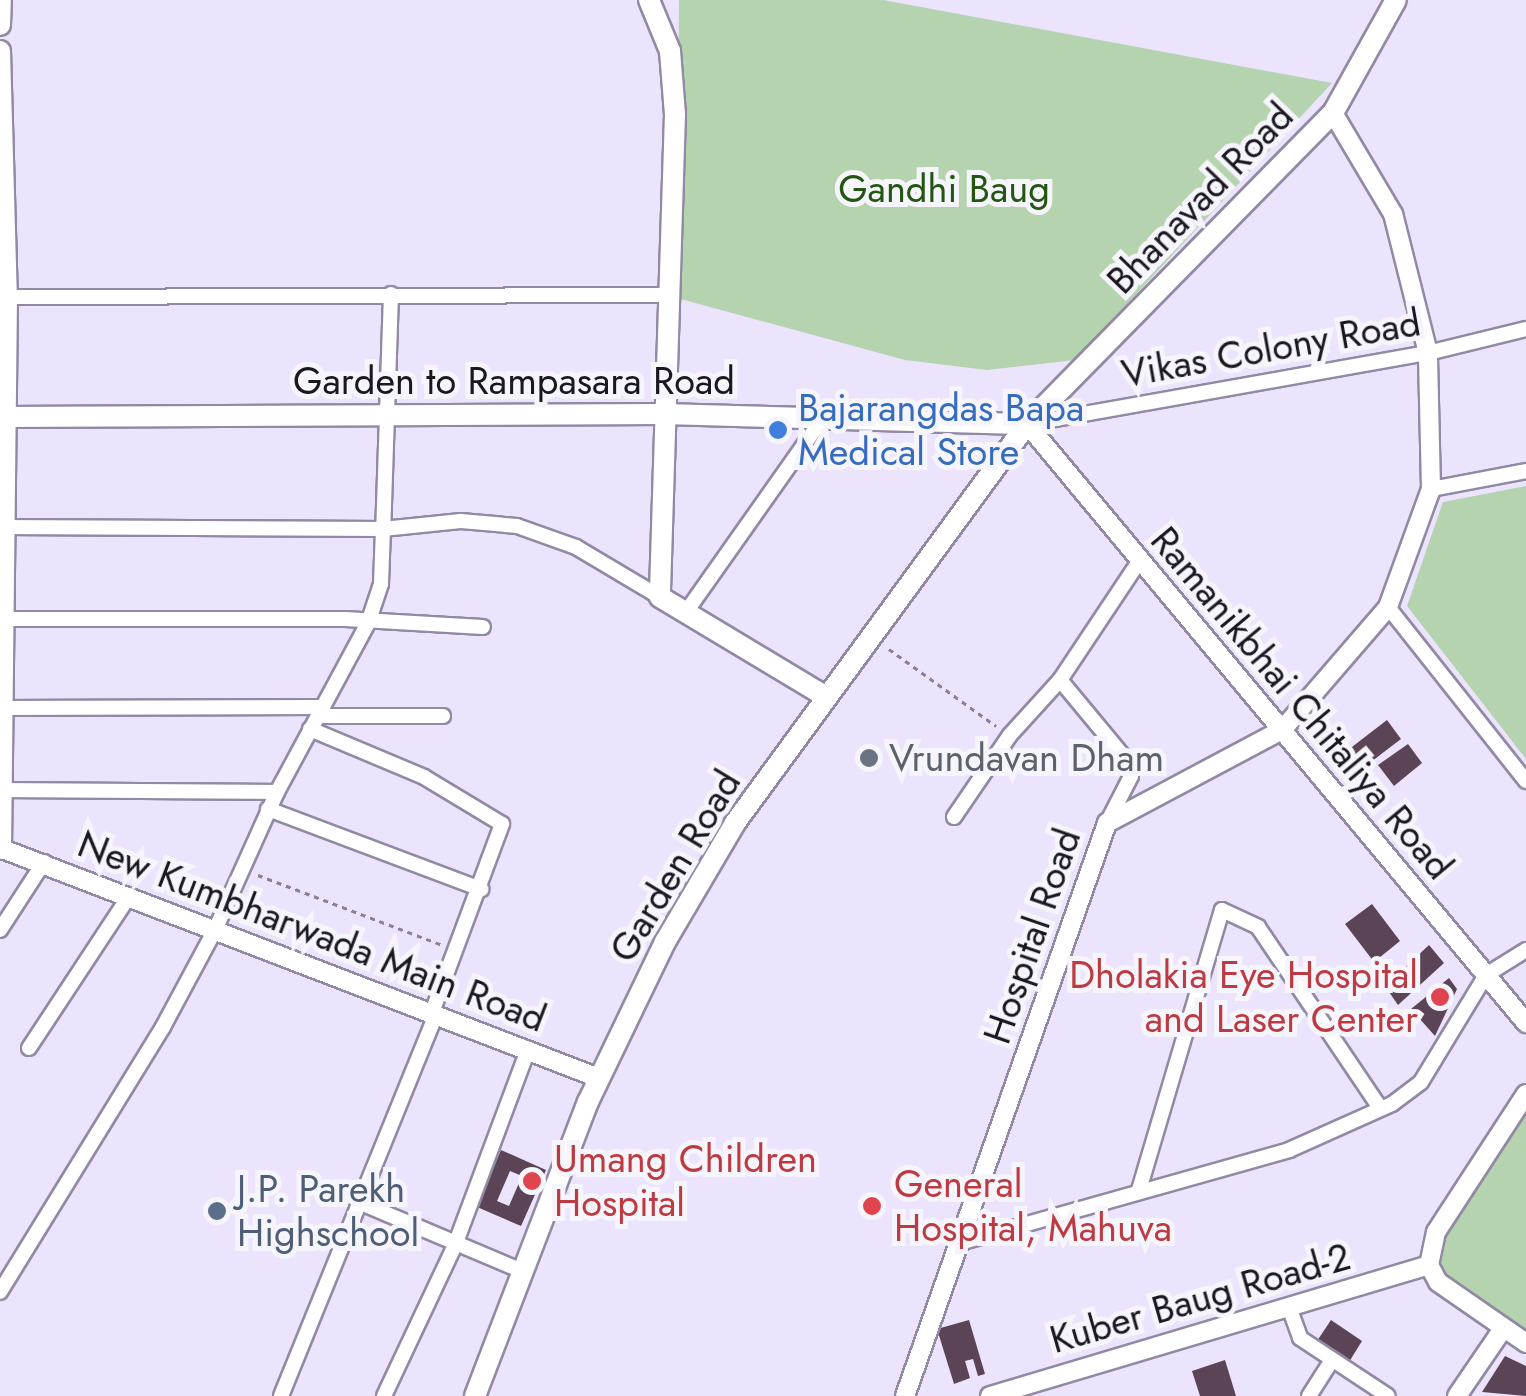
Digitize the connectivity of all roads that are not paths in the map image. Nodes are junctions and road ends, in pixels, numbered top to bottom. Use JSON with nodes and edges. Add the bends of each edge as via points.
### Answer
{"nodes":[{"id":1,"x":1,"y":0,"type":"edge"},
{"id":2,"x":650,"y":0,"type":"edge"},
{"id":3,"x":1396,"y":0,"type":"edge"},
{"id":4,"x":0,"y":25,"type":"edge"},
{"id":5,"x":0,"y":51,"type":"edge"},
{"id":6,"x":1332,"y":112,"type":"junction"},
{"id":7,"x":1,"y":119,"type":"edge"},
{"id":8,"x":2,"y":205,"type":"edge"},
{"id":9,"x":391,"y":294,"type":"junction"},
{"id":10,"x":666,"y":295,"type":"junction"},
{"id":11,"x":3,"y":296,"type":"edge"},
{"id":12,"x":1526,"y":329,"type":"edge"},
{"id":13,"x":1428,"y":354,"type":"junction"},
{"id":14,"x":387,"y":414,"type":"junction"},
{"id":15,"x":664,"y":414,"type":"junction"},
{"id":16,"x":3,"y":417,"type":"edge"},
{"id":17,"x":822,"y":419,"type":"junction"},
{"id":18,"x":1027,"y":424,"type":"junction"},
{"id":19,"x":1526,"y":471,"type":"edge"},
{"id":20,"x":1431,"y":489,"type":"junction"},
{"id":21,"x":2,"y":527,"type":"edge"},
{"id":22,"x":383,"y":529,"type":"junction"},
{"id":23,"x":1140,"y":560,"type":"junction"},
{"id":24,"x":660,"y":597,"type":"junction"},
{"id":25,"x":1388,"y":607,"type":"junction"},
{"id":26,"x":686,"y":612,"type":"junction"},
{"id":27,"x":2,"y":619,"type":"edge"},
{"id":28,"x":368,"y":623,"type":"junction"},
{"id":29,"x":483,"y":626,"type":"dead end"},
{"id":30,"x":1060,"y":680,"type":"junction"},
{"id":31,"x":825,"y":696,"type":"junction"},
{"id":32,"x":0,"y":708,"type":"edge"},
{"id":33,"x":443,"y":716,"type":"dead end"},
{"id":34,"x":316,"y":718,"type":"junction"},
{"id":35,"x":1282,"y":730,"type":"junction"},
{"id":36,"x":1526,"y":780,"type":"edge"},
{"id":37,"x":2,"y":790,"type":"edge"},
{"id":38,"x":276,"y":792,"type":"junction"},
{"id":39,"x":268,"y":809,"type":"junction"},
{"id":40,"x":954,"y":817,"type":"dead end"},
{"id":41,"x":1106,"y":823,"type":"junction"},
{"id":42,"x":0,"y":848,"type":"edge"},
{"id":43,"x":44,"y":862,"type":"junction"},
{"id":44,"x":481,"y":889,"type":"junction"},
{"id":45,"x":130,"y":895,"type":"junction"},
{"id":46,"x":216,"y":928,"type":"junction"},
{"id":47,"x":0,"y":930,"type":"edge"},
{"id":48,"x":1526,"y":950,"type":"edge"},
{"id":49,"x":1486,"y":975,"type":"junction"},
{"id":50,"x":433,"y":1013,"type":"junction"},
{"id":51,"x":1526,"y":1023,"type":"edge"},
{"id":52,"x":29,"y":1048,"type":"dead end"},
{"id":53,"x":528,"y":1050,"type":"junction"},
{"id":54,"x":599,"y":1078,"type":"junction"},
{"id":55,"x":1526,"y":1094,"type":"edge"},
{"id":56,"x":1380,"y":1108,"type":"junction"},
{"id":57,"x":1140,"y":1190,"type":"junction"},
{"id":58,"x":360,"y":1203,"type":"junction"},
{"id":59,"x":959,"y":1242,"type":"junction"},
{"id":60,"x":455,"y":1244,"type":"junction"},
{"id":61,"x":1429,"y":1265,"type":"junction"},
{"id":62,"x":522,"y":1271,"type":"junction"},
{"id":63,"x":0,"y":1292,"type":"edge"},
{"id":64,"x":1289,"y":1307,"type":"junction"},
{"id":65,"x":1502,"y":1330,"type":"junction"},
{"id":66,"x":1526,"y":1343,"type":"edge"},
{"id":67,"x":1332,"y":1360,"type":"junction"},
{"id":68,"x":281,"y":1396,"type":"edge"},
{"id":69,"x":384,"y":1396,"type":"edge"},
{"id":70,"x":476,"y":1396,"type":"edge"},
{"id":71,"x":905,"y":1396,"type":"edge"},
{"id":72,"x":990,"y":1396,"type":"edge"},
{"id":73,"x":1309,"y":1396,"type":"edge"},
{"id":74,"x":1388,"y":1396,"type":"edge"},
{"id":75,"x":1457,"y":1396,"type":"edge"}],
"edges":[{"from":1,"to":4,"type":"main road"},
{"from":2,"to":10,"type":"main road","via":[[670,51],[675,114]]},
{"from":3,"to":6,"type":"main road","name":"Bhanavad Road"},
{"from":5,"to":7,"type":"main road"},
{"from":6,"to":13,"type":"street","name":"Hospital Road","via":[[1393,214]]},
{"from":6,"to":18,"type":"main road","name":"Bhanavad Road"},
{"from":7,"to":8,"type":"main road"},
{"from":8,"to":11,"type":"main road"},
{"from":9,"to":10,"type":"street"},
{"from":9,"to":11,"type":"street"},
{"from":9,"to":14,"type":"street"},
{"from":10,"to":15,"type":"main road"},
{"from":11,"to":16,"type":"main road"},
{"from":12,"to":13,"type":"street","name":"Vikas Colony Road"},
{"from":13,"to":18,"type":"street","name":"Vikas Colony Road"},
{"from":13,"to":20,"type":"street","name":"Hospital Road"},
{"from":14,"to":15,"type":"main road","name":"Garden to Rampasara Road"},
{"from":14,"to":16,"type":"main road","name":"Garden to Rampasara Road"},
{"from":14,"to":22,"type":"street"},
{"from":15,"to":17,"type":"main road","name":"Garden to Rampasara Road"},
{"from":15,"to":24,"type":"main road"},
{"from":16,"to":21,"type":"main road"},
{"from":17,"to":18,"type":"main road","name":"Garden to Rampasara Road"},
{"from":17,"to":26,"type":"street"},
{"from":18,"to":23,"type":"street","name":"Ramanikbhai Chitaliya Road"},
{"from":18,"to":31,"type":"main road","name":"Garden Road"},
{"from":19,"to":20,"type":"street"},
{"from":20,"to":25,"type":"street","name":"Hospital Road"},
{"from":21,"to":22,"type":"street"},
{"from":21,"to":27,"type":"main road"},
{"from":22,"to":24,"type":"street","via":[[461,520],[518,526],[576,547]]},
{"from":22,"to":28,"type":"street","via":[[381,584]]},
{"from":23,"to":30,"type":"street"},
{"from":23,"to":35,"type":"street","name":"Ramanikbhai Chitaliya Road"},
{"from":24,"to":26,"type":"main road"},
{"from":25,"to":35,"type":"street","name":"Hospital Road"},
{"from":25,"to":36,"type":"street"},
{"from":26,"to":31,"type":"main road"},
{"from":27,"to":28,"type":"street"},
{"from":27,"to":32,"type":"main road"},
{"from":28,"to":29,"type":"street"},
{"from":28,"to":34,"type":"street"},
{"from":30,"to":40,"type":"street","via":[[1010,735]]},
{"from":30,"to":41,"type":"street","via":[[1124,757],[1131,776]]},
{"from":31,"to":54,"type":"main road","name":"Garden Road","via":[[692,892]]},
{"from":32,"to":34,"type":"street"},
{"from":32,"to":37,"type":"main road"},
{"from":33,"to":34,"type":"street"},
{"from":34,"to":38,"type":"street"},
{"from":34,"to":44,"type":"street","via":[[500,820],[502,834]]},
{"from":35,"to":41,"type":"street","name":"Hospital Road"},
{"from":35,"to":49,"type":"street","name":"Ramanikbhai Chitaliya Road"},
{"from":37,"to":38,"type":"street"},
{"from":37,"to":42,"type":"main road"},
{"from":38,"to":39,"type":"street"},
{"from":39,"to":44,"type":"street"},
{"from":39,"to":46,"type":"street"},
{"from":41,"to":59,"type":"street","name":"Hospital Road"},
{"from":42,"to":43,"type":"street","name":"New Kumbharwada Main Road"},
{"from":43,"to":45,"type":"street","name":"New Kumbharwada Main Road"},
{"from":43,"to":47,"type":"street"},
{"from":44,"to":50,"type":"street"},
{"from":45,"to":46,"type":"street","name":"New Kumbharwada Main Road"},
{"from":45,"to":52,"type":"street"},
{"from":46,"to":50,"type":"street","name":"New Kumbharwada Main Road"},
{"from":46,"to":63,"type":"street"},
{"from":48,"to":49,"type":"street"},
{"from":49,"to":51,"type":"street","name":"Ramanikbhai Chitaliya Road"},
{"from":49,"to":56,"type":"street","via":[[1421,1082]]},
{"from":50,"to":53,"type":"street","name":"New Kumbharwada Main Road"},
{"from":50,"to":58,"type":"street"},
{"from":53,"to":54,"type":"street","name":"New Kumbharwada Main Road"},
{"from":53,"to":60,"type":"street"},
{"from":54,"to":62,"type":"main road","name":"Garden Road"},
{"from":55,"to":61,"type":"street","via":[[1436,1232]]},
{"from":56,"to":57,"type":"street","via":[[1289,1150]]},
{"from":56,"to":57,"type":"street","via":[[1258,927],[1222,910]]},
{"from":57,"to":59,"type":"street"},
{"from":58,"to":60,"type":"street"},
{"from":58,"to":68,"type":"street"},
{"from":59,"to":71,"type":"street","name":"Hospital Road"},
{"from":60,"to":62,"type":"street"},
{"from":60,"to":69,"type":"street"},
{"from":61,"to":64,"type":"street","name":"Kuber Baug Road-2"},
{"from":61,"to":65,"type":"street","via":[[1438,1282]]},
{"from":62,"to":70,"type":"main road","name":"Garden Road"},
{"from":64,"to":67,"type":"street","via":[[1296,1334]]},
{"from":64,"to":72,"type":"street","name":"Kuber Baug Road-2"},
{"from":65,"to":66,"type":"street"},
{"from":65,"to":75,"type":"street"},
{"from":67,"to":73,"type":"street"},
{"from":67,"to":74,"type":"street"}]}
